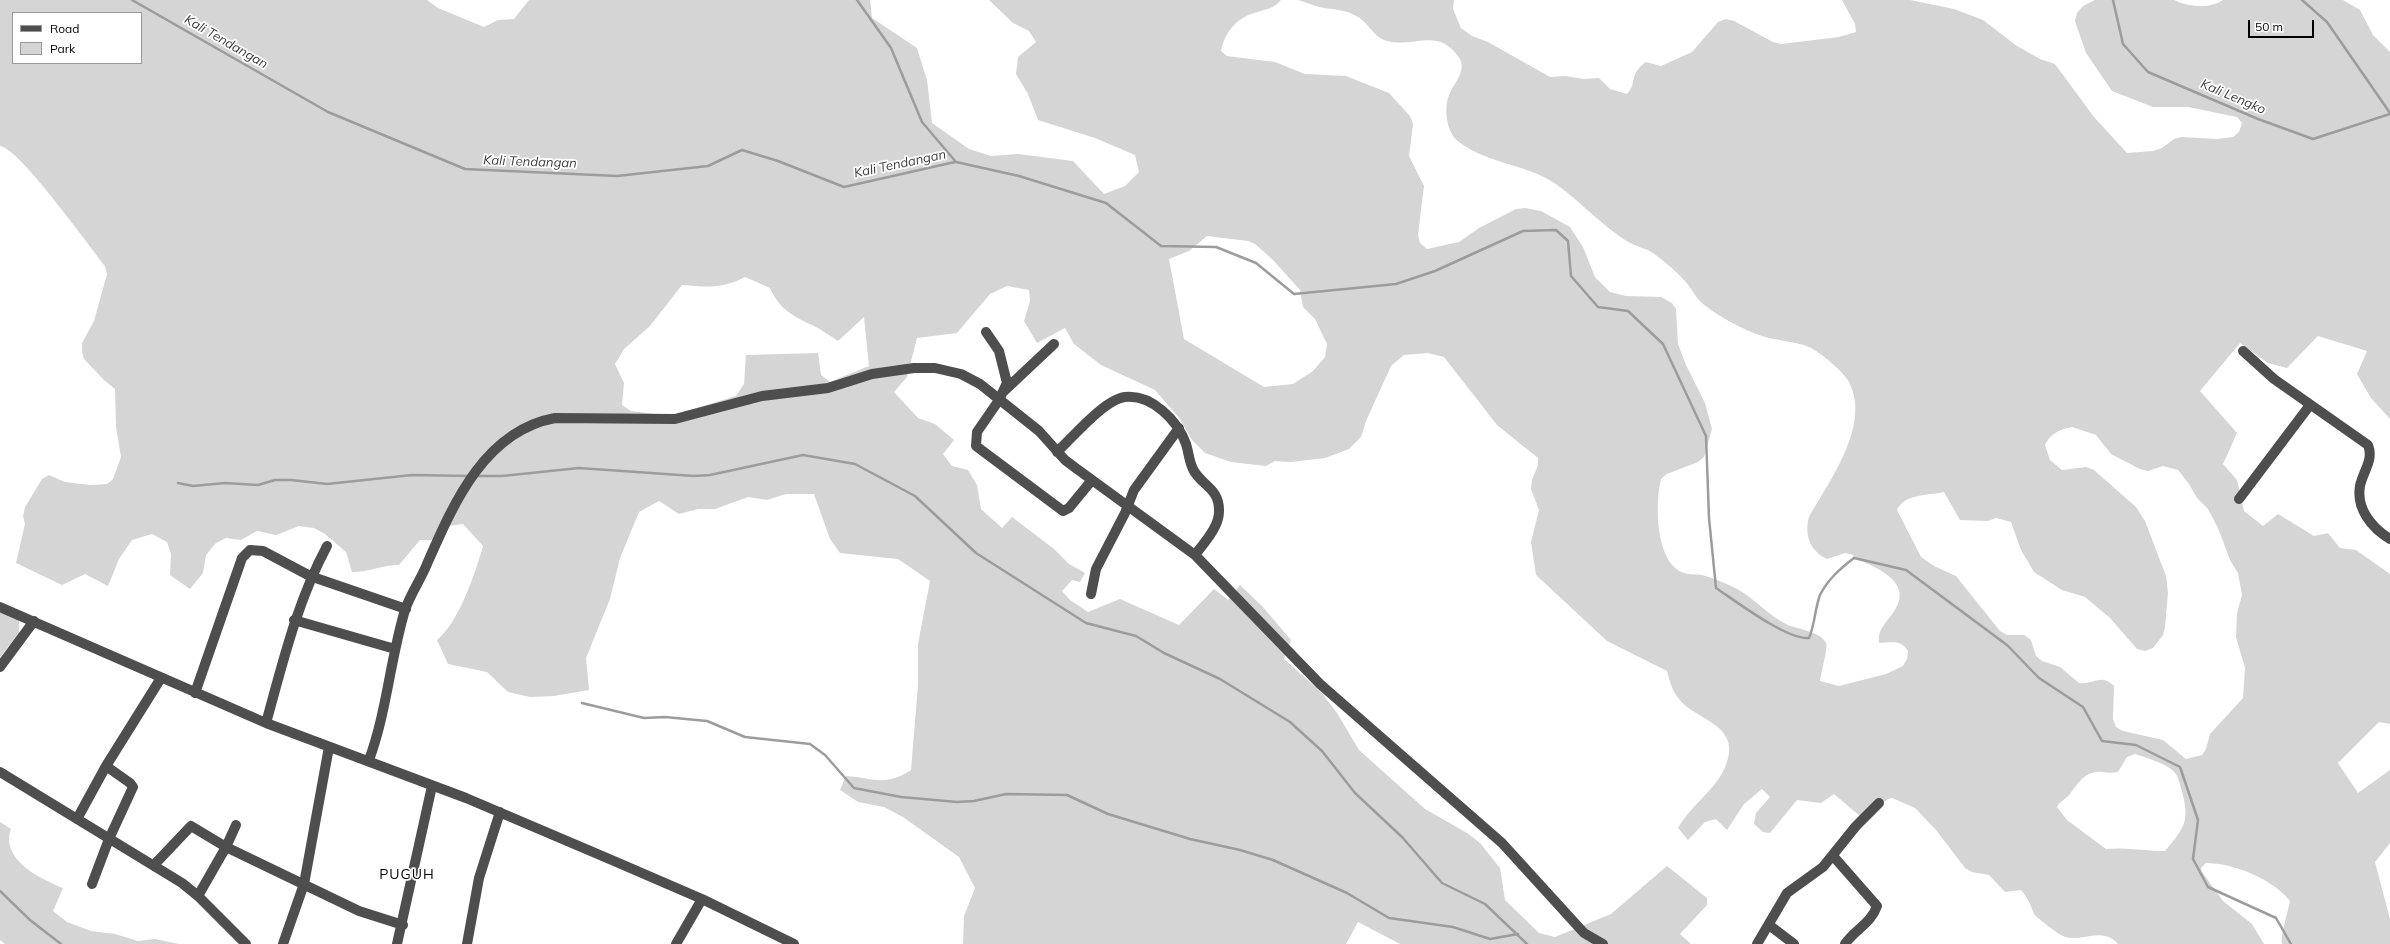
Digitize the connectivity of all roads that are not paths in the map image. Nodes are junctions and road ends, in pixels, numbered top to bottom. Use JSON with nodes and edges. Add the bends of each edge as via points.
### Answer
{"nodes":[{"id":1,"x":986,"y":332,"type":"dead end"},
{"id":2,"x":1054,"y":344,"type":"dead end"},
{"id":3,"x":2243,"y":350,"type":"dead end"},
{"id":4,"x":1002,"y":395,"type":"junction"},
{"id":5,"x":2310,"y":405,"type":"junction"},
{"id":6,"x":1179,"y":428,"type":"junction"},
{"id":7,"x":1057,"y":452,"type":"junction"},
{"id":8,"x":1092,"y":480,"type":"junction"},
{"id":9,"x":2238,"y":499,"type":"dead end"},
{"id":10,"x":1127,"y":504,"type":"junction"},
{"id":11,"x":2390,"y":540,"type":"edge"},
{"id":12,"x":327,"y":546,"type":"dead end"},
{"id":13,"x":1195,"y":555,"type":"junction"},
{"id":14,"x":310,"y":576,"type":"junction"},
{"id":15,"x":1091,"y":594,"type":"dead end"},
{"id":16,"x":0,"y":607,"type":"edge"},
{"id":17,"x":406,"y":609,"type":"junction"},
{"id":18,"x":294,"y":620,"type":"junction"},
{"id":19,"x":34,"y":621,"type":"junction"},
{"id":20,"x":395,"y":649,"type":"junction"},
{"id":21,"x":0,"y":667,"type":"edge"},
{"id":22,"x":161,"y":678,"type":"junction"},
{"id":23,"x":195,"y":693,"type":"junction"},
{"id":24,"x":266,"y":723,"type":"junction"},
{"id":25,"x":329,"y":747,"type":"junction"},
{"id":26,"x":369,"y":760,"type":"junction"},
{"id":27,"x":106,"y":766,"type":"junction"},
{"id":28,"x":0,"y":772,"type":"edge"},
{"id":29,"x":432,"y":786,"type":"junction"},
{"id":30,"x":1879,"y":802,"type":"dead end"},
{"id":31,"x":500,"y":812,"type":"junction"},
{"id":32,"x":77,"y":819,"type":"junction"},
{"id":33,"x":236,"y":825,"type":"dead end"},
{"id":34,"x":109,"y":839,"type":"junction"},
{"id":35,"x":226,"y":847,"type":"junction"},
{"id":36,"x":1834,"y":857,"type":"junction"},
{"id":37,"x":154,"y":865,"type":"junction"},
{"id":38,"x":92,"y":884,"type":"dead end"},
{"id":39,"x":304,"y":884,"type":"junction"},
{"id":40,"x":198,"y":896,"type":"junction"},
{"id":41,"x":702,"y":899,"type":"junction"},
{"id":42,"x":403,"y":925,"type":"junction"},
{"id":43,"x":1769,"y":925,"type":"junction"},
{"id":44,"x":246,"y":944,"type":"edge"},
{"id":45,"x":283,"y":944,"type":"edge"},
{"id":46,"x":397,"y":944,"type":"edge"},
{"id":47,"x":467,"y":944,"type":"edge"},
{"id":48,"x":676,"y":944,"type":"edge"},
{"id":49,"x":794,"y":944,"type":"edge"},
{"id":50,"x":1603,"y":944,"type":"edge"},
{"id":51,"x":1757,"y":944,"type":"edge"},
{"id":52,"x":1794,"y":944,"type":"edge"},
{"id":53,"x":1845,"y":944,"type":"edge"}],
"edges":[{"from":1,"to":4,"type":"street","via":[[1002,359],[1007,383]]},
{"from":2,"to":4,"type":"street"},
{"from":3,"to":5,"type":"street","via":[[2274,379]]},
{"from":4,"to":7,"type":"street"},
{"from":4,"to":8,"type":"street","via":[[977,432],[976,446],[980,450],[1063,511],[1069,508]]},
{"from":4,"to":17,"type":"street","via":[[972,378],[950,370],[914,368],[872,374],[828,388],[747,399],[675,419],[589,417],[536,422],[518,431],[477,469],[450,510]]},
{"from":5,"to":9,"type":"street"},
{"from":5,"to":11,"type":"street","via":[[2368,445],[2371,452],[2360,487],[2361,504],[2367,520]]},
{"from":6,"to":7,"type":"street","via":[[1152,404],[1125,397],[1117,399],[1101,410]]},
{"from":6,"to":10,"type":"street","via":[[1146,472]]},
{"from":6,"to":13,"type":"street","via":[[1194,471],[1215,492],[1219,509],[1219,517]]},
{"from":7,"to":8,"type":"street"},
{"from":8,"to":10,"type":"street"},
{"from":10,"to":13,"type":"street"},
{"from":10,"to":15,"type":"street","via":[[1125,513],[1096,568]]},
{"from":12,"to":14,"type":"street"},
{"from":13,"to":50,"type":"street","via":[[1320,684],[1502,843],[1584,932]]},
{"from":14,"to":17,"type":"street"},
{"from":14,"to":18,"type":"street"},
{"from":14,"to":23,"type":"street","via":[[263,551],[250,550],[246,553],[226,600]]},
{"from":16,"to":19,"type":"street"},
{"from":17,"to":20,"type":"street"},
{"from":18,"to":20,"type":"street"},
{"from":18,"to":24,"type":"street"},
{"from":19,"to":21,"type":"street"},
{"from":19,"to":22,"type":"street"},
{"from":20,"to":26,"type":"street","via":[[382,719]]},
{"from":22,"to":23,"type":"street"},
{"from":22,"to":27,"type":"street"},
{"from":23,"to":24,"type":"street"},
{"from":24,"to":25,"type":"street"},
{"from":25,"to":26,"type":"street"},
{"from":25,"to":39,"type":"street"},
{"from":26,"to":29,"type":"street"},
{"from":27,"to":32,"type":"street"},
{"from":27,"to":34,"type":"street","via":[[133,787]]},
{"from":28,"to":32,"type":"street"},
{"from":29,"to":31,"type":"street"},
{"from":29,"to":42,"type":"street"},
{"from":30,"to":36,"type":"street","via":[[1856,826]]},
{"from":31,"to":41,"type":"street"},
{"from":31,"to":47,"type":"street","via":[[479,878]]},
{"from":32,"to":34,"type":"street"},
{"from":33,"to":35,"type":"street"},
{"from":34,"to":37,"type":"street"},
{"from":34,"to":38,"type":"street"},
{"from":35,"to":37,"type":"street","via":[[191,826]]},
{"from":35,"to":39,"type":"street"},
{"from":35,"to":40,"type":"street"},
{"from":36,"to":43,"type":"street","via":[[1787,893]]},
{"from":36,"to":53,"type":"street","via":[[1877,906],[1871,919]]},
{"from":37,"to":40,"type":"street"},
{"from":39,"to":42,"type":"street","via":[[359,911]]},
{"from":39,"to":45,"type":"street"},
{"from":40,"to":44,"type":"street"},
{"from":41,"to":48,"type":"street"},
{"from":41,"to":49,"type":"street"},
{"from":42,"to":46,"type":"street"},
{"from":43,"to":51,"type":"street"},
{"from":43,"to":52,"type":"street"}]}
